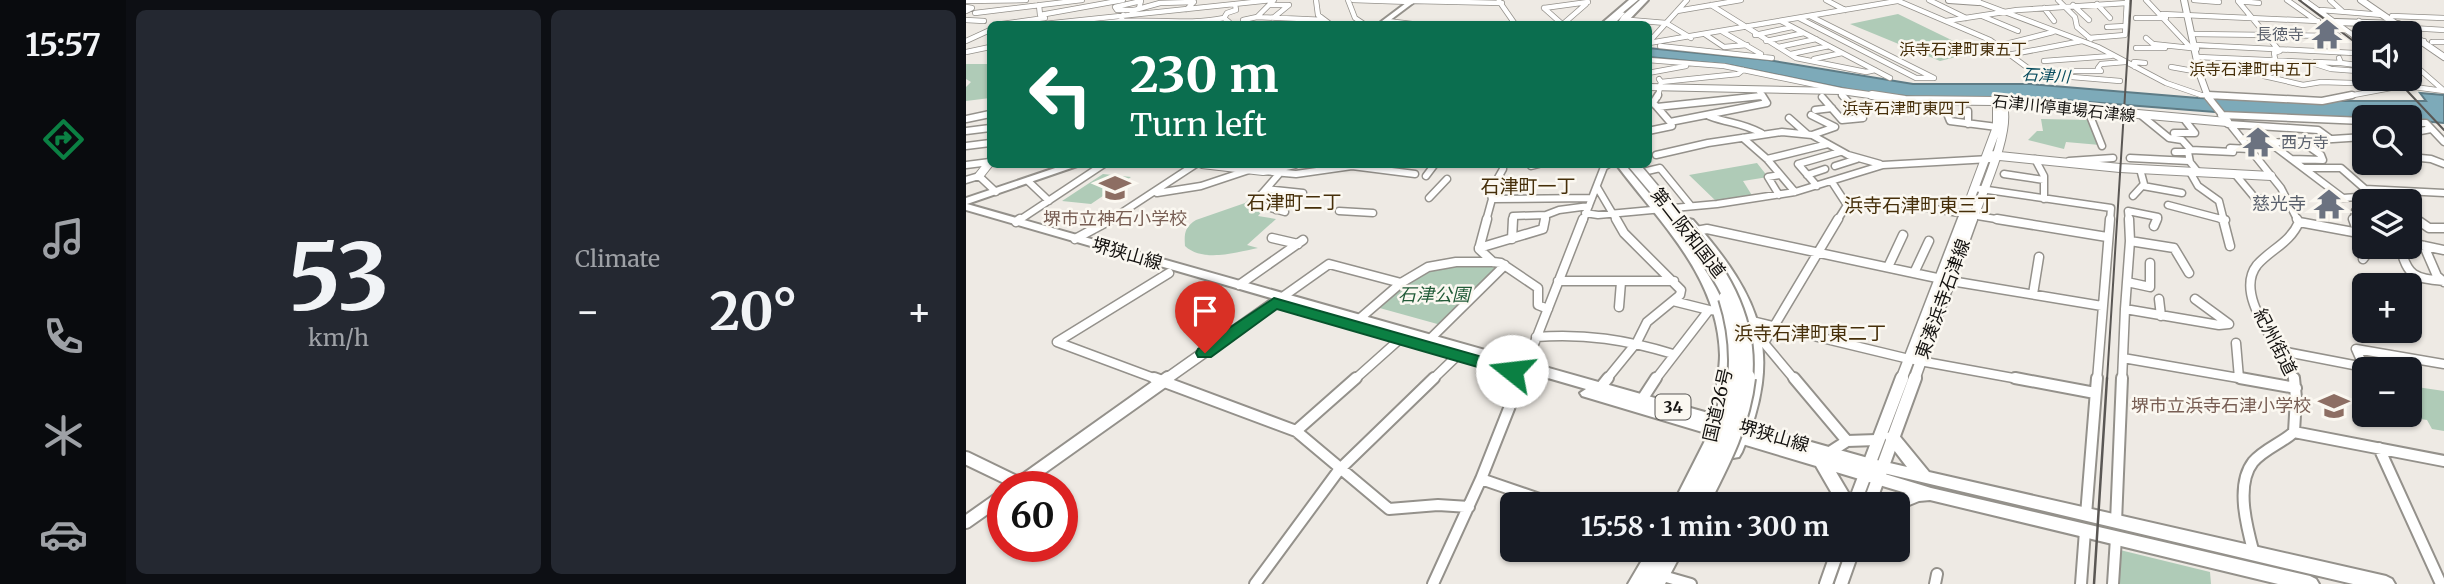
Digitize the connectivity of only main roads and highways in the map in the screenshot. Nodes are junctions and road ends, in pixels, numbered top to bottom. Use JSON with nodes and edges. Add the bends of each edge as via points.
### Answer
{"nodes":[{"id":1,"x":2361,"y":0,"type":"edge"},
{"id":2,"x":2369,"y":0,"type":"edge"},
{"id":3,"x":1413,"y":1,"type":"edge"},
{"id":4,"x":1637,"y":2,"type":"edge"},
{"id":5,"x":1387,"y":21,"type":"edge"},
{"id":6,"x":1608,"y":21,"type":"edge"},
{"id":7,"x":1623,"y":21,"type":"edge"},
{"id":8,"x":2428,"y":42,"type":"junction"},
{"id":9,"x":2444,"y":51,"type":"edge"},
{"id":10,"x":2444,"y":57,"type":"edge"},
{"id":11,"x":1652,"y":86,"type":"edge"},
{"id":12,"x":2228,"y":123,"type":"road end"},
{"id":13,"x":1067,"y":168,"type":"edge"},
{"id":14,"x":1252,"y":168,"type":"edge"},
{"id":15,"x":1277,"y":168,"type":"edge"},
{"id":16,"x":1626,"y":168,"type":"edge"},
{"id":17,"x":1626,"y":168,"type":"edge"},
{"id":18,"x":1639,"y":168,"type":"edge"},
{"id":19,"x":1639,"y":168,"type":"edge"},
{"id":20,"x":966,"y":201,"type":"edge"},
{"id":21,"x":966,"y":207,"type":"edge"},
{"id":22,"x":966,"y":215,"type":"edge"},
{"id":23,"x":1278,"y":301,"type":"junction"},
{"id":24,"x":1523,"y":370,"type":"junction"},
{"id":25,"x":1716,"y":426,"type":"junction"},
{"id":26,"x":1743,"y":432,"type":"junction"},
{"id":27,"x":1885,"y":438,"type":"road end"},
{"id":28,"x":1825,"y":456,"type":"junction"},
{"id":29,"x":1874,"y":471,"type":"junction"},
{"id":30,"x":1924,"y":477,"type":"junction"},
{"id":31,"x":1687,"y":492,"type":"edge"},
{"id":32,"x":1688,"y":492,"type":"edge"},
{"id":33,"x":1707,"y":492,"type":"edge"},
{"id":34,"x":1708,"y":492,"type":"edge"},
{"id":35,"x":1842,"y":492,"type":"edge"},
{"id":36,"x":1931,"y":494,"type":"junction"},
{"id":37,"x":1910,"y":498,"type":"edge"},
{"id":38,"x":1649,"y":562,"type":"edge"},
{"id":39,"x":1669,"y":562,"type":"edge"},
{"id":40,"x":2260,"y":577,"type":"edge"},
{"id":41,"x":1659,"y":581,"type":"edge"},
{"id":42,"x":1636,"y":584,"type":"edge"},
{"id":43,"x":2310,"y":584,"type":"edge"},
{"id":44,"x":2386,"y":584,"type":"edge"}],
"edges":[{"from":1,"to":8,"type":"main road"},
{"from":2,"to":8,"type":"main road"},
{"from":3,"to":5,"type":"main road"},
{"from":4,"to":6,"type":"highway","via":[[1621,7]]},
{"from":4,"to":7,"type":"highway","via":[[1640,8]]},
{"from":8,"to":9,"type":"main road"},
{"from":8,"to":10,"type":"main road"},
{"from":11,"to":12,"type":"main road","name":"石津川停車場石津線","via":[[2001,102]]},
{"from":13,"to":20,"type":"main road"},
{"from":14,"to":15,"type":"main road"},
{"from":16,"to":25,"type":"highway","name":"国道26号","via":[[1699,262],[1729,345]]},
{"from":17,"to":32,"type":"highway","name":"第二阪和国道","bridge":true,"via":[[1708,266],[1728,302],[1735,329],[1737,360],[1729,407],[1715,446]]},
{"from":18,"to":26,"type":"highway","name":"国道26号","via":[[1684,207],[1696,231],[1723,262],[1752,321],[1760,343]]},
{"from":19,"to":33,"type":"highway","name":"第二阪和国道","bridge":true,"via":[[1715,263],[1730,287],[1745,328],[1747,375],[1741,409],[1728,450]]},
{"from":21,"to":23,"type":"main road","name":"堺狭山線","number":"34","via":[[1238,285]]},
{"from":22,"to":23,"type":"main road","name":"堺狭山線","number":"34"},
{"from":23,"to":24,"type":"main road","name":"堺狭山線","number":"34","via":[[1400,339]]},
{"from":23,"to":24,"type":"main road","name":"堺狭山線","number":"34"},
{"from":24,"to":25,"type":"main road","name":"堺狭山線","number":"34"},
{"from":24,"to":25,"type":"main road","name":"堺狭山線","number":"34","via":[[1643,398]]},
{"from":25,"to":26,"type":"main road","name":"堺狭山線","number":"34"},
{"from":25,"to":31,"type":"highway","name":"国道26号"},
{"from":26,"to":28,"type":"main road","name":"堺狭山線","number":"34"},
{"from":26,"to":34,"type":"highway","name":"国道26号"},
{"from":27,"to":30,"type":"main road"},
{"from":28,"to":29,"type":"main road","name":"堺狭山線","number":"34"},
{"from":28,"to":35,"type":"main road"},
{"from":29,"to":30,"type":"main road","name":"堺狭山線","number":"34"},
{"from":29,"to":36,"type":"main road","name":"堺狭山線","number":"34"},
{"from":30,"to":44,"type":"main road","name":"堺狭山線","number":"34"},
{"from":36,"to":37,"type":"main road"},
{"from":36,"to":40,"type":"main road","name":"堺狭山線","number":"34"},
{"from":38,"to":42,"type":"highway"},
{"from":39,"to":41,"type":"highway"},
{"from":40,"to":43,"type":"main road","name":"堺狭山線","number":"34"}]}
